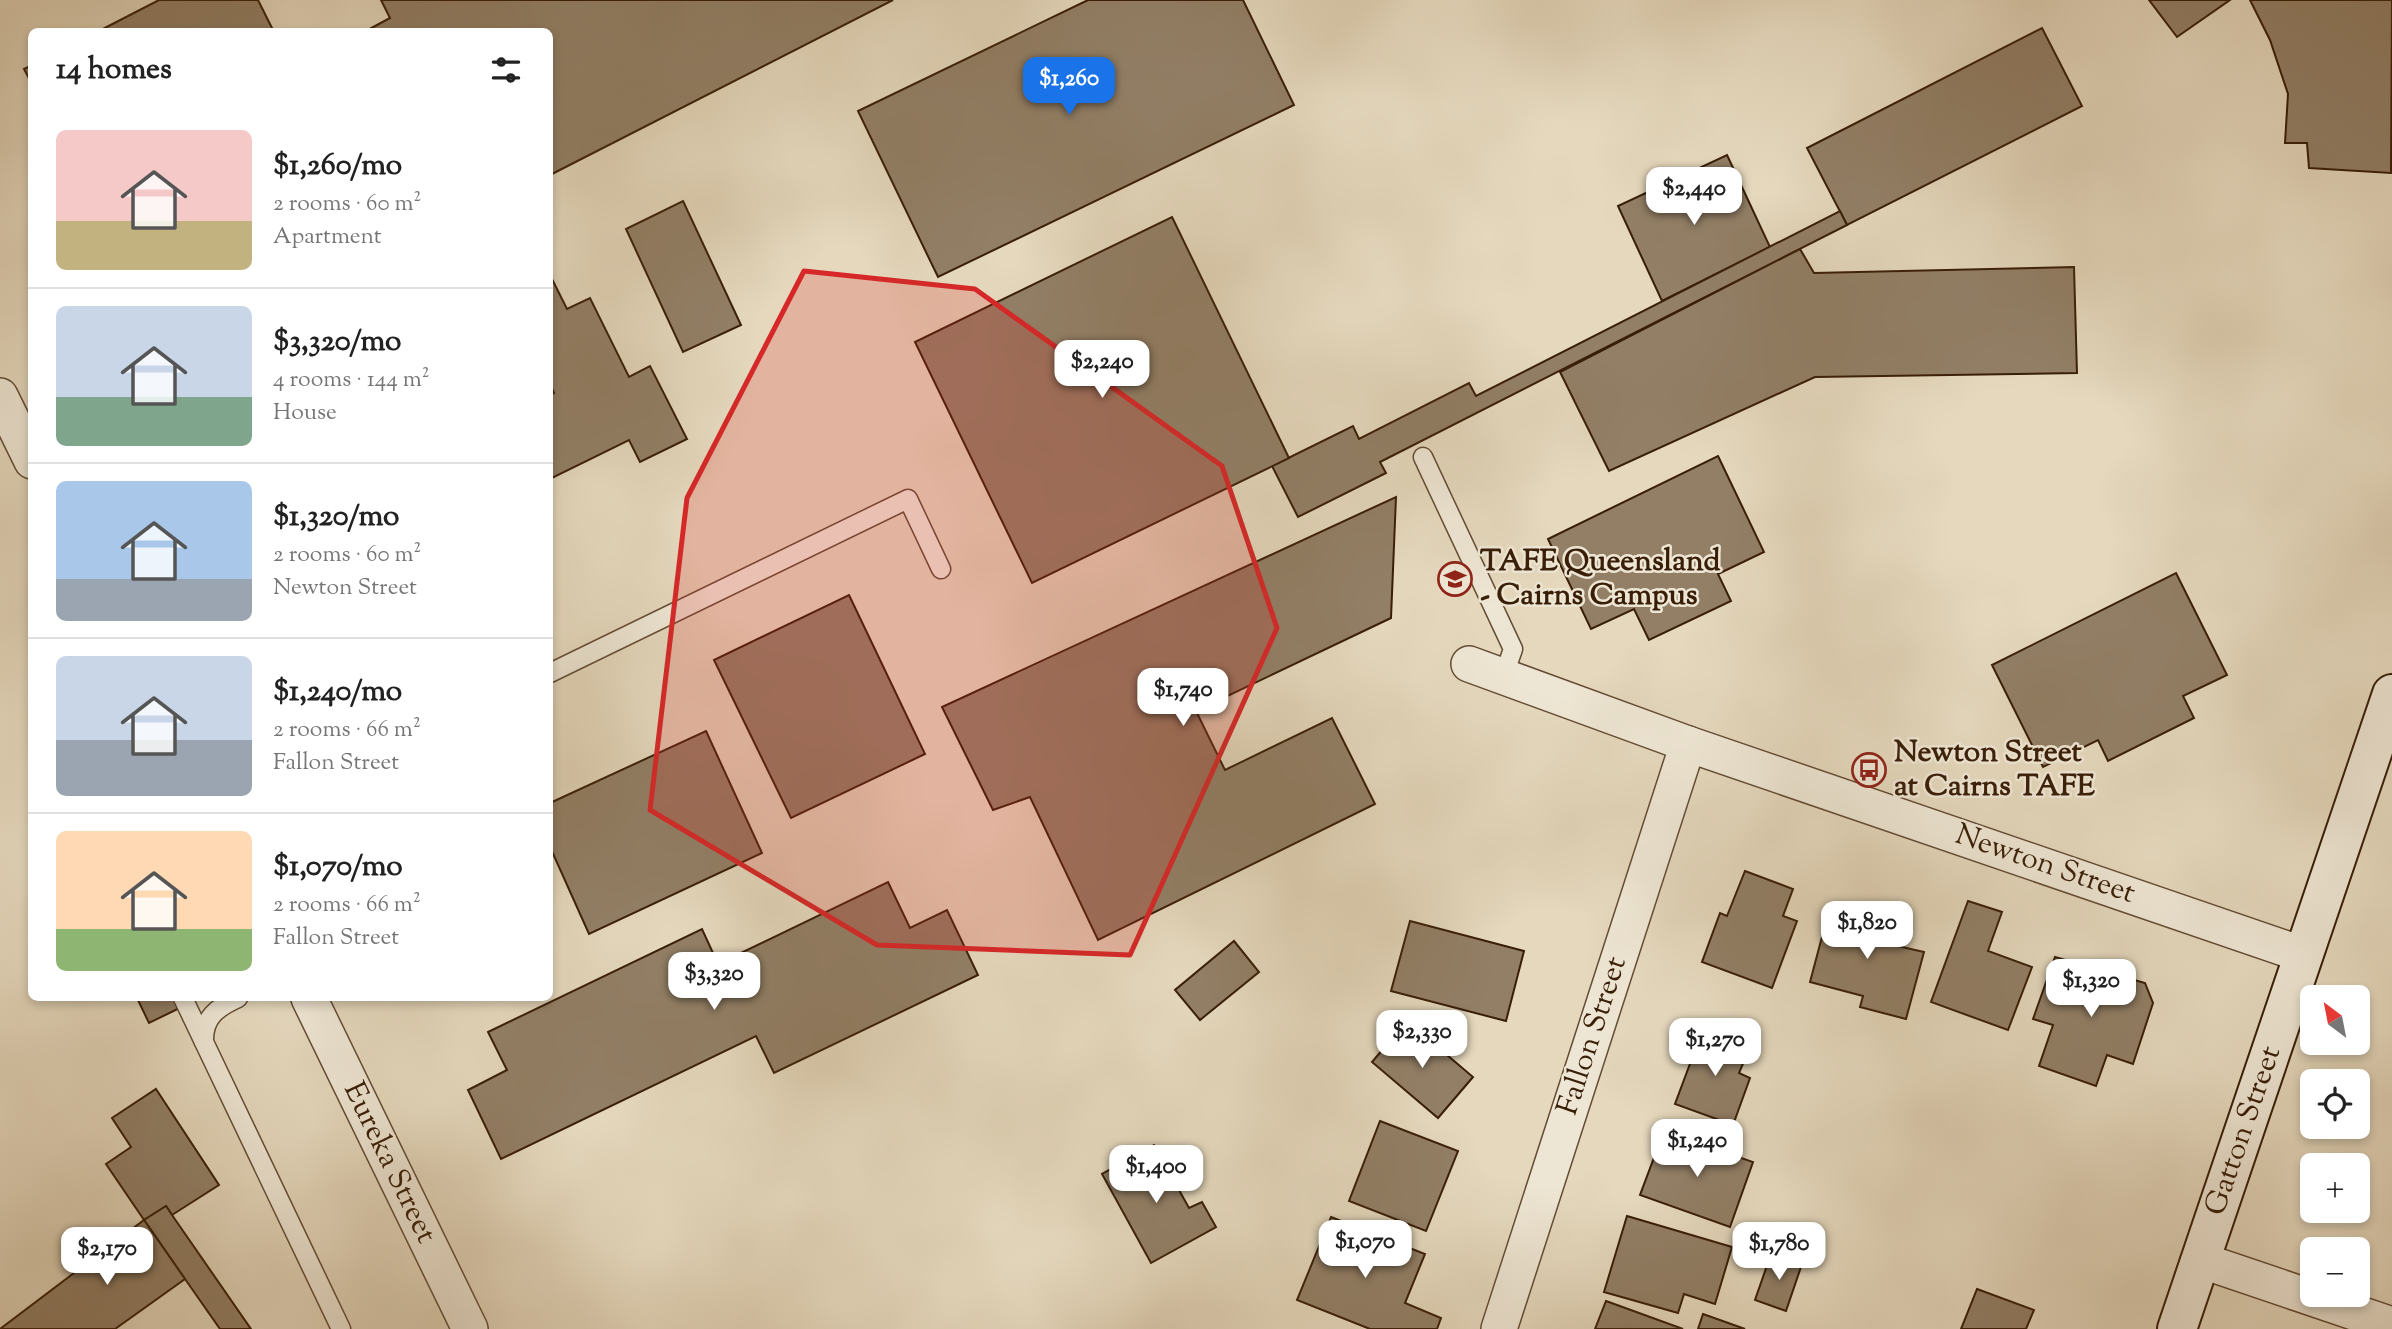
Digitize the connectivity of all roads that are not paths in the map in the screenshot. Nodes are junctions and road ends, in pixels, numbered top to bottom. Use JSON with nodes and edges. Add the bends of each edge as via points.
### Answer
{"nodes":[{"id":1,"x":0,"y":396,"type":"edge"},
{"id":2,"x":28,"y":453,"type":"edge"},
{"id":3,"x":1423,"y":457,"type":"dead end"},
{"id":4,"x":941,"y":569,"type":"dead end"},
{"id":5,"x":1469,"y":664,"type":"dead end"},
{"id":6,"x":553,"y":672,"type":"edge"},
{"id":7,"x":1504,"y":675,"type":"junction"},
{"id":8,"x":2392,"y":694,"type":"edge"},
{"id":9,"x":1688,"y":744,"type":"junction"},
{"id":10,"x":2304,"y":955,"type":"junction"},
{"id":11,"x":184,"y":1001,"type":"edge"},
{"id":12,"x":233,"y":1001,"type":"edge"},
{"id":13,"x":310,"y":1001,"type":"edge"},
{"id":14,"x":204,"y":1042,"type":"junction"},
{"id":15,"x":2200,"y":1260,"type":"junction"},
{"id":16,"x":2392,"y":1325,"type":"edge"},
{"id":17,"x":341,"y":1329,"type":"edge"},
{"id":18,"x":470,"y":1329,"type":"edge"},
{"id":19,"x":1499,"y":1329,"type":"edge"},
{"id":20,"x":2177,"y":1329,"type":"edge"}],
"edges":[{"from":1,"to":2,"type":"street"},
{"from":3,"to":7,"type":"lane","via":[[1513,649]]},
{"from":4,"to":6,"type":"lane","via":[[908,499]]},
{"from":5,"to":7,"type":"street","name":"Newton Street"},
{"from":7,"to":9,"type":"street","name":"Newton Street"},
{"from":8,"to":10,"type":"street","name":"Gatton Street"},
{"from":9,"to":10,"type":"street","name":"Newton Street"},
{"from":9,"to":19,"type":"street","name":"Fallon Street"},
{"from":10,"to":15,"type":"street","name":"Gatton Street"},
{"from":11,"to":14,"type":"lane"},
{"from":12,"to":14,"type":"lane","via":[[210,1016]]},
{"from":13,"to":18,"type":"street","name":"Eureka Street"},
{"from":14,"to":17,"type":"lane"},
{"from":15,"to":16,"type":"street"},
{"from":15,"to":20,"type":"street","name":"Gatton Street"}]}
